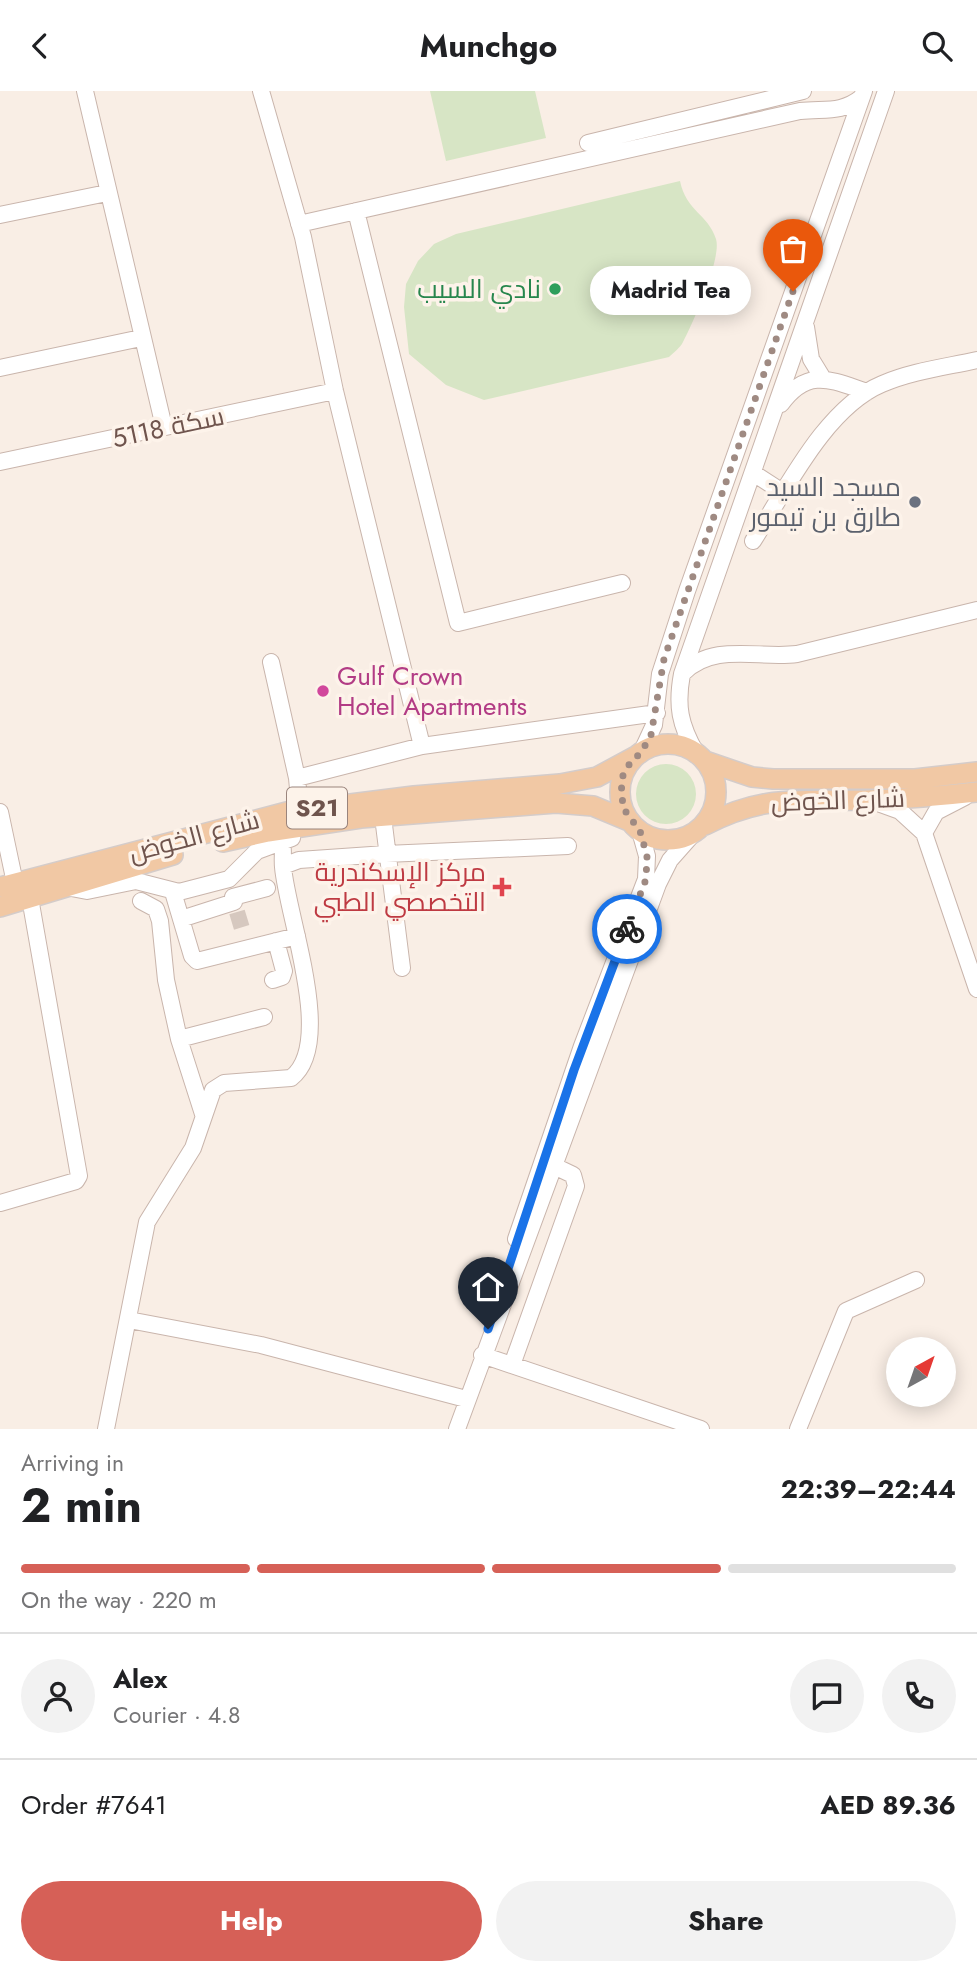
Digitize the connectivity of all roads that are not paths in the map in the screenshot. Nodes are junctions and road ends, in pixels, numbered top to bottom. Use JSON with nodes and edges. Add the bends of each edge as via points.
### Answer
{"nodes":[{"id":1,"x":85,"y":91,"type":"edge"},
{"id":2,"x":261,"y":91,"type":"edge"},
{"id":3,"x":803,"y":91,"type":"edge"},
{"id":4,"x":886,"y":91,"type":"edge"},
{"id":5,"x":863,"y":94,"type":"edge"},
{"id":6,"x":832,"y":112,"type":"junction"},
{"id":7,"x":846,"y":140,"type":"junction"},
{"id":8,"x":588,"y":143,"type":"dead end"},
{"id":9,"x":107,"y":194,"type":"junction"},
{"id":10,"x":356,"y":211,"type":"junction"},
{"id":11,"x":0,"y":215,"type":"edge"},
{"id":12,"x":299,"y":224,"type":"junction"},
{"id":13,"x":805,"y":322,"type":"junction"},
{"id":14,"x":141,"y":338,"type":"junction"},
{"id":15,"x":977,"y":360,"type":"edge"},
{"id":16,"x":0,"y":368,"type":"edge"},
{"id":17,"x":822,"y":377,"type":"junction"},
{"id":18,"x":335,"y":391,"type":"junction"},
{"id":19,"x":867,"y":392,"type":"junction"},
{"id":20,"x":776,"y":411,"type":"junction"},
{"id":21,"x":164,"y":427,"type":"junction"},
{"id":22,"x":0,"y":462,"type":"edge"},
{"id":23,"x":753,"y":474,"type":"junction"},
{"id":24,"x":784,"y":493,"type":"junction"},
{"id":25,"x":753,"y":541,"type":"dead end"},
{"id":26,"x":621,"y":583,"type":"dead end"},
{"id":27,"x":977,"y":610,"type":"edge"},
{"id":28,"x":704,"y":612,"type":"junction"},
{"id":29,"x":719,"y":653,"type":"junction"},
{"id":30,"x":271,"y":662,"type":"dead end"},
{"id":31,"x":682,"y":674,"type":"junction"},
{"id":32,"x":657,"y":713,"type":"junction"},
{"id":33,"x":422,"y":746,"type":"junction"},
{"id":34,"x":639,"y":753,"type":"junction"},
{"id":35,"x":701,"y":757,"type":"junction"},
{"id":36,"x":977,"y":772,"type":"edge"},
{"id":37,"x":297,"y":778,"type":"junction"},
{"id":38,"x":976,"y":792,"type":"edge"},
{"id":39,"x":870,"y":800,"type":"junction"},
{"id":40,"x":300,"y":810,"type":"junction"},
{"id":41,"x":0,"y":812,"type":"edge"},
{"id":42,"x":383,"y":817,"type":"junction"},
{"id":43,"x":353,"y":819,"type":"junction"},
{"id":44,"x":635,"y":826,"type":"junction"},
{"id":45,"x":698,"y":830,"type":"junction"},
{"id":46,"x":924,"y":832,"type":"junction"},
{"id":47,"x":282,"y":840,"type":"junction"},
{"id":48,"x":568,"y":846,"type":"dead end"},
{"id":49,"x":386,"y":854,"type":"junction"},
{"id":50,"x":251,"y":857,"type":"junction"},
{"id":51,"x":6,"y":864,"type":"edge"},
{"id":52,"x":283,"y":866,"type":"junction"},
{"id":53,"x":229,"y":879,"type":"junction"},
{"id":54,"x":7,"y":885,"type":"edge"},
{"id":55,"x":66,"y":887,"type":"junction"},
{"id":56,"x":267,"y":888,"type":"dead end"},
{"id":57,"x":173,"y":892,"type":"junction"},
{"id":58,"x":30,"y":898,"type":"junction"},
{"id":59,"x":141,"y":901,"type":"dead end"},
{"id":60,"x":235,"y":904,"type":"junction"},
{"id":61,"x":0,"y":907,"type":"edge"},
{"id":62,"x":181,"y":919,"type":"junction"},
{"id":63,"x":297,"y":936,"type":"junction"},
{"id":64,"x":276,"y":941,"type":"junction"},
{"id":65,"x":971,"y":954,"type":"edge"},
{"id":66,"x":402,"y":968,"type":"dead end"},
{"id":67,"x":273,"y":980,"type":"dead end"},
{"id":68,"x":977,"y":989,"type":"edge"},
{"id":69,"x":264,"y":1017,"type":"dead end"},
{"id":70,"x":179,"y":1039,"type":"junction"},
{"id":71,"x":582,"y":1046,"type":"junction"},
{"id":72,"x":203,"y":1114,"type":"junction"},
{"id":73,"x":554,"y":1166,"type":"junction"},
{"id":74,"x":0,"y":1203,"type":"edge"},
{"id":75,"x":916,"y":1280,"type":"dead end"},
{"id":76,"x":129,"y":1320,"type":"junction"},
{"id":77,"x":489,"y":1335,"type":"junction"},
{"id":78,"x":482,"y":1355,"type":"junction"},
{"id":79,"x":512,"y":1365,"type":"junction"},
{"id":80,"x":467,"y":1399,"type":"junction"},
{"id":81,"x":106,"y":1429,"type":"edge"},
{"id":82,"x":457,"y":1429,"type":"edge"},
{"id":83,"x":701,"y":1429,"type":"edge"},
{"id":84,"x":798,"y":1429,"type":"edge"}],
"edges":[{"from":1,"to":9,"type":"street"},
{"from":2,"to":12,"type":"street"},
{"from":3,"to":8,"type":"street"},
{"from":4,"to":13,"type":"street"},
{"from":5,"to":6,"type":"street","via":[[848,107]]},
{"from":5,"to":7,"type":"street"},
{"from":6,"to":7,"type":"street"},
{"from":6,"to":10,"type":"street","via":[[800,111]]},
{"from":7,"to":32,"type":"street","via":[[664,659]]},
{"from":9,"to":11,"type":"street"},
{"from":9,"to":14,"type":"street"},
{"from":10,"to":12,"type":"street"},
{"from":10,"to":26,"type":"street","via":[[458,623]]},
{"from":12,"to":18,"type":"street"},
{"from":13,"to":17,"type":"street","via":[[811,359]]},
{"from":13,"to":20,"type":"street"},
{"from":14,"to":16,"type":"street"},
{"from":14,"to":21,"type":"street"},
{"from":15,"to":19,"type":"street","via":[[883,383]]},
{"from":17,"to":19,"type":"street"},
{"from":17,"to":20,"type":"street","via":[[800,386]]},
{"from":18,"to":21,"type":"street","name":"سكة 5118"},
{"from":18,"to":33,"type":"street"},
{"from":19,"to":24,"type":"street","via":[[840,412]]},
{"from":20,"to":23,"type":"street"},
{"from":21,"to":22,"type":"street","name":"سكة 5118"},
{"from":23,"to":24,"type":"street"},
{"from":23,"to":28,"type":"street"},
{"from":24,"to":25,"type":"street"},
{"from":27,"to":29,"type":"street","via":[[797,654]]},
{"from":28,"to":29,"type":"street","via":[[706,634]]},
{"from":28,"to":31,"type":"street"},
{"from":29,"to":31,"type":"street","via":[[701,659]]},
{"from":30,"to":37,"type":"street"},
{"from":31,"to":35,"type":"street","via":[[679,715]]},
{"from":32,"to":33,"type":"street"},
{"from":32,"to":34,"type":"street"},
{"from":33,"to":37,"type":"street"},
{"from":34,"to":35,"type":"main road","number":"S21","via":[[670,744]]},
{"from":34,"to":40,"type":"main road","name":"شارع الخوض","number":"S21","via":[[597,777],[560,784]]},
{"from":34,"to":44,"type":"main road","via":[[627,767],[621,787],[623,808]]},
{"from":35,"to":36,"type":"main road","name":"شارع الخوض","number":"S21","via":[[752,777],[773,779],[915,779]]},
{"from":35,"to":45,"type":"main road","via":[[716,787],[712,814]]},
{"from":37,"to":40,"type":"street"},
{"from":38,"to":39,"type":"main road","name":"شارع الخوض","number":"S21"},
{"from":38,"to":46,"type":"street","via":[[936,812]]},
{"from":39,"to":45,"type":"main road","name":"شارع الخوض","number":"S21","via":[[769,801],[736,810]]},
{"from":39,"to":46,"type":"street","via":[[900,811]]},
{"from":40,"to":54,"type":"main road","name":"شارع الخوض","number":"S21"},
{"from":41,"to":51,"type":"street"},
{"from":42,"to":43,"type":"main road","name":"شارع الخوض","number":"S21"},
{"from":42,"to":44,"type":"main road","name":"شارع الخوض","number":"S21","via":[[576,803],[611,811]]},
{"from":42,"to":49,"type":"street"},
{"from":43,"to":47,"type":"street","via":[[329,830]]},
{"from":43,"to":55,"type":"main road","name":"شارع الخوض","number":"S21","via":[[237,839]]},
{"from":44,"to":45,"type":"main road","number":"S21","via":[[666,841]]},
{"from":44,"to":71,"type":"street","via":[[647,856],[646,879]]},
{"from":45,"to":73,"type":"street","via":[[663,872]]},
{"from":46,"to":65,"type":"street"},
{"from":47,"to":50,"type":"street"},
{"from":47,"to":52,"type":"street"},
{"from":48,"to":49,"type":"street"},
{"from":49,"to":52,"type":"street","via":[[299,860]]},
{"from":49,"to":66,"type":"street"},
{"from":50,"to":52,"type":"street"},
{"from":50,"to":53,"type":"street"},
{"from":51,"to":54,"type":"street"},
{"from":52,"to":63,"type":"street"},
{"from":53,"to":57,"type":"street"},
{"from":53,"to":60,"type":"street"},
{"from":55,"to":57,"type":"street","via":[[87,891],[136,881]]},
{"from":55,"to":58,"type":"main road","name":"شارع الخوض","number":"S21"},
{"from":56,"to":60,"type":"street"},
{"from":57,"to":62,"type":"street"},
{"from":58,"to":61,"type":"main road","name":"شارع الخوض","number":"S21"},
{"from":58,"to":74,"type":"street","via":[[79,1176],[76,1181]]},
{"from":59,"to":70,"type":"street","via":[[156,909],[160,921]]},
{"from":60,"to":62,"type":"street"},
{"from":62,"to":64,"type":"street","via":[[197,961],[246,942]]},
{"from":63,"to":64,"type":"street"},
{"from":63,"to":72,"type":"street","via":[[309,1019],[305,1061],[291,1078],[219,1085]]},
{"from":64,"to":67,"type":"street","via":[[284,971]]},
{"from":65,"to":68,"type":"street"},
{"from":69,"to":70,"type":"street"},
{"from":70,"to":72,"type":"street"},
{"from":71,"to":73,"type":"street","via":[[581,1065],[550,1161]]},
{"from":71,"to":77,"type":"street","via":[[488,1325]]},
{"from":72,"to":76,"type":"street","via":[[193,1148],[146,1222]]},
{"from":73,"to":77,"type":"street","via":[[497,1325]]},
{"from":73,"to":79,"type":"street","via":[[572,1175],[576,1186]]},
{"from":75,"to":84,"type":"street","via":[[846,1311]]},
{"from":76,"to":80,"type":"street","via":[[261,1345]]},
{"from":76,"to":81,"type":"street"},
{"from":77,"to":78,"type":"street"},
{"from":78,"to":79,"type":"street"},
{"from":78,"to":80,"type":"street"},
{"from":79,"to":83,"type":"street"},
{"from":80,"to":82,"type":"street"}]}
